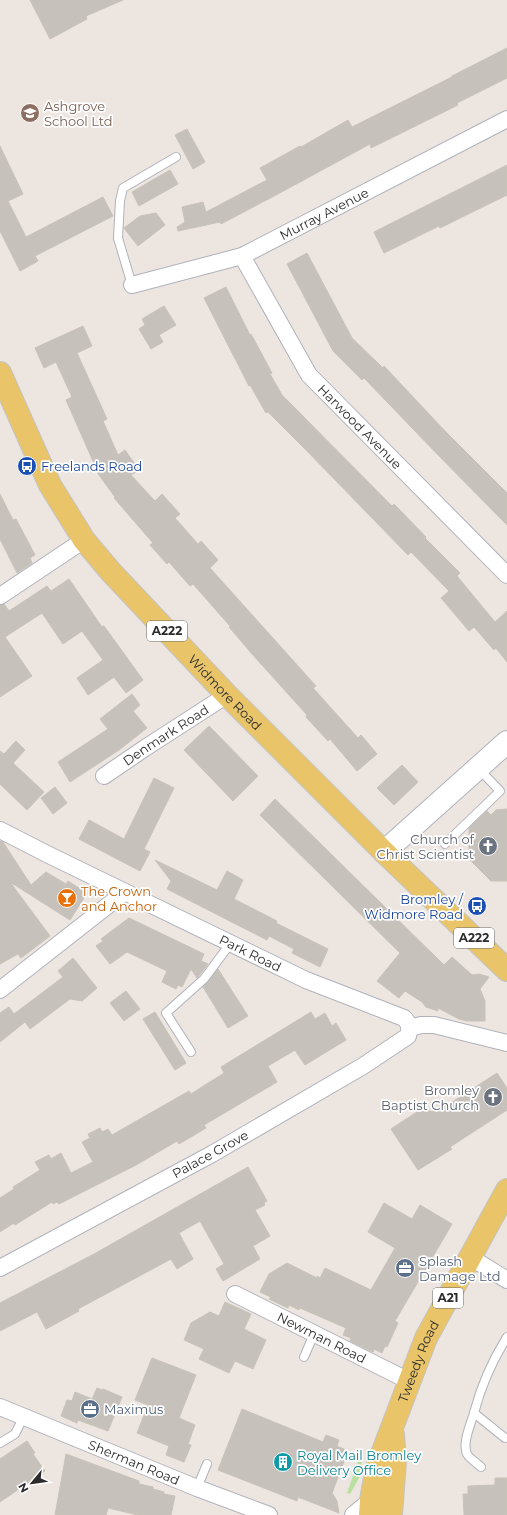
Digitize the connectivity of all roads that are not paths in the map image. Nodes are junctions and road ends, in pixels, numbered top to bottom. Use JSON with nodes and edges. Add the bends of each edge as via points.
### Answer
{"nodes":[{"id":1,"x":507,"y":119,"type":"edge"},
{"id":2,"x":176,"y":157,"type":"dead end"},
{"id":3,"x":242,"y":256,"type":"junction"},
{"id":4,"x":132,"y":285,"type":"joint"},
{"id":5,"x":0,"y":373,"type":"edge"},
{"id":6,"x":84,"y":540,"type":"junction"},
{"id":7,"x":507,"y":575,"type":"edge"},
{"id":8,"x":0,"y":596,"type":"edge"},
{"id":9,"x":227,"y":695,"type":"junction"},
{"id":10,"x":507,"y":742,"type":"edge"},
{"id":11,"x":478,"y":767,"type":"junction"},
{"id":12,"x":104,"y":776,"type":"dead end"},
{"id":13,"x":0,"y":830,"type":"edge"},
{"id":14,"x":445,"y":844,"type":"dead end"},
{"id":15,"x":384,"y":852,"type":"junction"},
{"id":16,"x":125,"y":892,"type":"junction"},
{"id":17,"x":230,"y":944,"type":"junction"},
{"id":18,"x":507,"y":970,"type":"edge"},
{"id":19,"x":0,"y":990,"type":"edge"},
{"id":20,"x":410,"y":1028,"type":"junction"},
{"id":21,"x":507,"y":1043,"type":"edge"},
{"id":22,"x":191,"y":1052,"type":"dead end"},
{"id":23,"x":507,"y":1190,"type":"edge"},
{"id":24,"x":470,"y":1257,"type":"junction"},
{"id":25,"x":0,"y":1268,"type":"edge"},
{"id":26,"x":507,"y":1280,"type":"edge"},
{"id":27,"x":235,"y":1294,"type":"dead end"},
{"id":28,"x":314,"y":1334,"type":"junction"},
{"id":29,"x":507,"y":1337,"type":"edge"},
{"id":30,"x":304,"y":1357,"type":"dead end"},
{"id":31,"x":408,"y":1381,"type":"junction"},
{"id":32,"x":0,"y":1407,"type":"edge"},
{"id":33,"x":474,"y":1413,"type":"junction"},
{"id":34,"x":24,"y":1416,"type":"junction"},
{"id":35,"x":392,"y":1430,"type":"junction"},
{"id":36,"x":505,"y":1438,"type":"dead end"},
{"id":37,"x":0,"y":1443,"type":"edge"},
{"id":38,"x":207,"y":1464,"type":"dead end"},
{"id":39,"x":481,"y":1467,"type":"dead end"},
{"id":40,"x":197,"y":1488,"type":"junction"},
{"id":41,"x":371,"y":1508,"type":"edge"},
{"id":42,"x":269,"y":1515,"type":"edge"},
{"id":43,"x":354,"y":1515,"type":"edge"},
{"id":44,"x":391,"y":1515,"type":"edge"}],
"edges":[{"from":1,"to":3,"type":"street","name":"Murray Avenue"},
{"from":2,"to":4,"type":"lane","via":[[123,188],[118,238]]},
{"from":3,"to":4,"type":"street","name":"Murray Avenue"},
{"from":3,"to":7,"type":"street","name":"Harwood Avenue","via":[[309,375]]},
{"from":5,"to":6,"type":"main road","name":"Widmore Road","number":"A222","via":[[50,485]]},
{"from":6,"to":8,"type":"street"},
{"from":6,"to":9,"type":"main road","name":"Widmore Road","number":"A222"},
{"from":9,"to":12,"type":"street","name":"Denmark Road"},
{"from":9,"to":15,"type":"main road","name":"Widmore Road","number":"A222"},
{"from":10,"to":11,"type":"street"},
{"from":11,"to":14,"type":"lane","via":[[500,791]]},
{"from":11,"to":15,"type":"street"},
{"from":13,"to":16,"type":"street","name":"Park Road"},
{"from":15,"to":18,"type":"main road","name":"Widmore Road","number":"A222"},
{"from":16,"to":17,"type":"street","name":"Park Road"},
{"from":16,"to":19,"type":"street"},
{"from":17,"to":20,"type":"street","name":"Park Road","via":[[306,980],[404,1018],[409,1022]]},
{"from":17,"to":22,"type":"lane","via":[[204,979],[166,1013]]},
{"from":20,"to":21,"type":"street","via":[[434,1025]]},
{"from":20,"to":25,"type":"street","name":"Palace Grove","via":[[408,1036],[363,1066],[212,1154]]},
{"from":23,"to":24,"type":"main road","name":"Tweedy Road","number":"A21"},
{"from":24,"to":26,"type":"street"},
{"from":24,"to":31,"type":"main road","name":"Tweedy Road","number":"A21","via":[[426,1338]]},
{"from":27,"to":28,"type":"street","name":"Newman Road"},
{"from":28,"to":30,"type":"lane"},
{"from":28,"to":31,"type":"street","name":"Newman Road"},
{"from":29,"to":33,"type":"lane","via":[[489,1370]]},
{"from":31,"to":35,"type":"main road","name":"Tweedy Road","number":"A21"},
{"from":32,"to":34,"type":"street","name":"Sherman Road"},
{"from":33,"to":36,"type":"lane"},
{"from":33,"to":39,"type":"lane","via":[[468,1434],[467,1454]]},
{"from":34,"to":37,"type":"lane","via":[[15,1434]]},
{"from":34,"to":40,"type":"street","name":"Sherman Road"},
{"from":35,"to":41,"type":"main road","name":"Tweedy Road","number":"A21","via":[[377,1467]]},
{"from":35,"to":44,"type":"main road","name":"Tweedy Road","number":"A21","via":[[395,1461]]},
{"from":38,"to":40,"type":"lane"},
{"from":40,"to":42,"type":"street","name":"Sherman Road"},
{"from":41,"to":43,"type":"street"}]}
